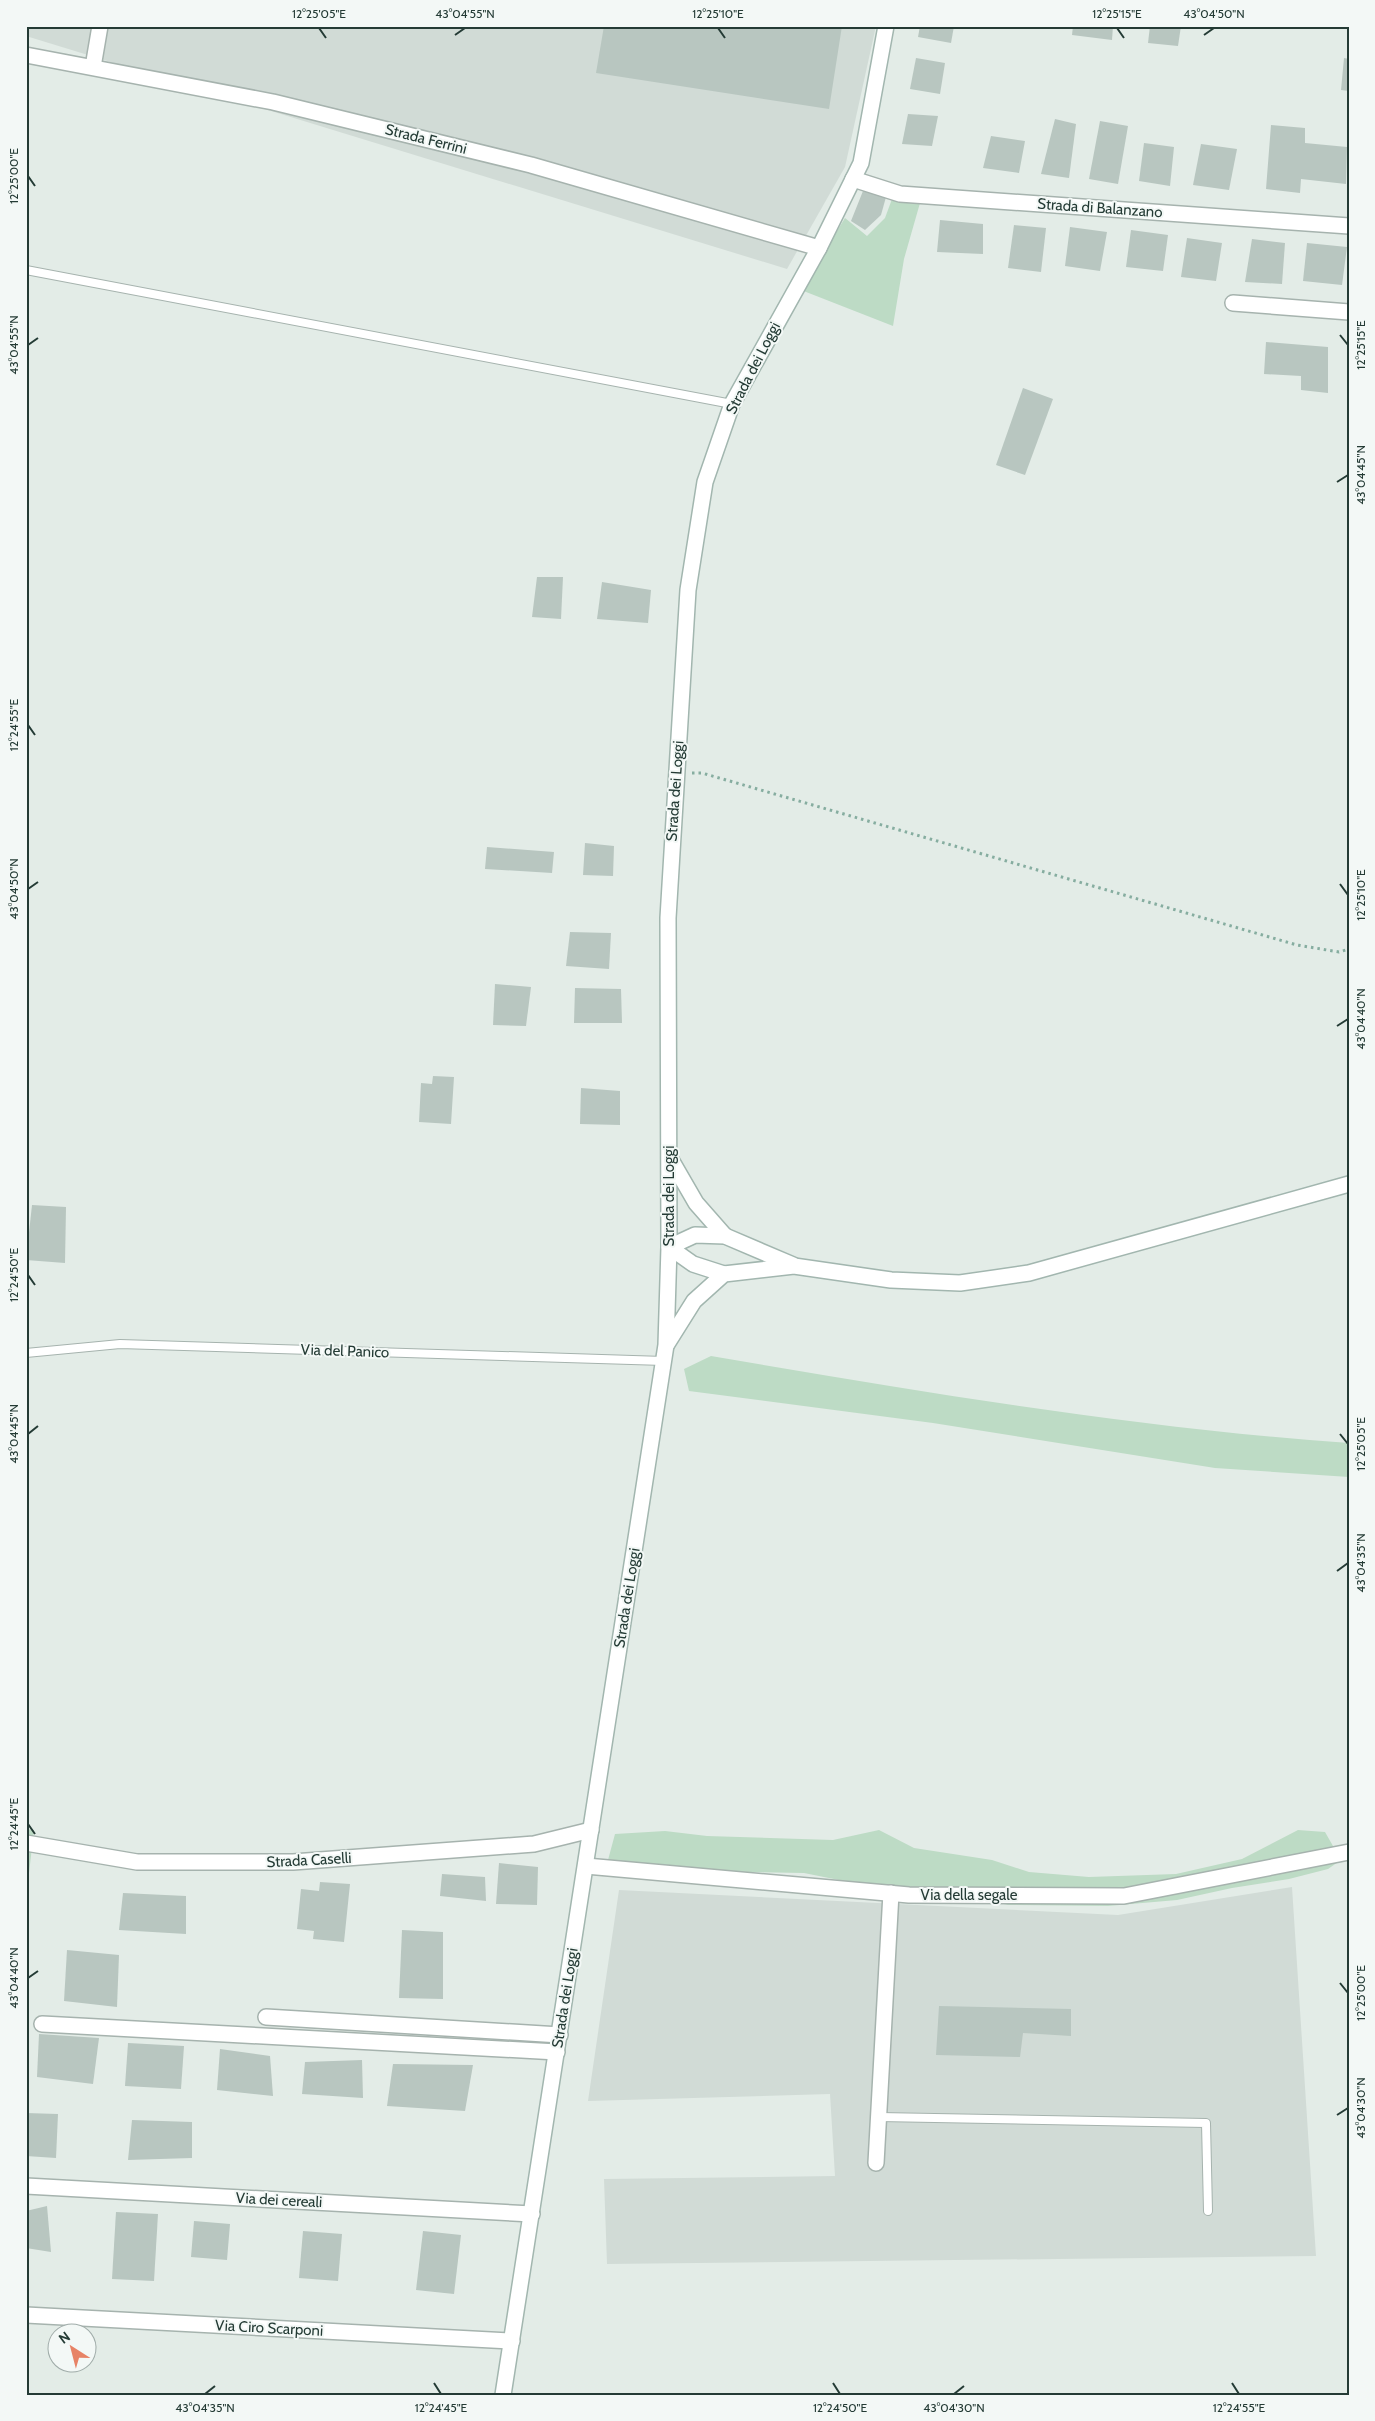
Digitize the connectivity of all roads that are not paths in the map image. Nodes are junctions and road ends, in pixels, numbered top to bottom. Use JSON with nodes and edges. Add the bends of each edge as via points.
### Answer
{"nodes":[{"id":1,"x":100,"y":26,"type":"edge"},
{"id":2,"x":886,"y":26,"type":"edge"},
{"id":3,"x":26,"y":55,"type":"edge"},
{"id":4,"x":93,"y":67,"type":"junction"},
{"id":5,"x":853,"y":179,"type":"junction"},
{"id":6,"x":1349,"y":226,"type":"edge"},
{"id":7,"x":819,"y":248,"type":"junction"},
{"id":8,"x":26,"y":270,"type":"edge"},
{"id":9,"x":1232,"y":303,"type":"dead end"},
{"id":10,"x":1349,"y":312,"type":"edge"},
{"id":11,"x":732,"y":404,"type":"junction"},
{"id":12,"x":668,"y":1156,"type":"junction"},
{"id":13,"x":1349,"y":1184,"type":"edge"},
{"id":14,"x":725,"y":1236,"type":"junction"},
{"id":15,"x":669,"y":1247,"type":"junction"},
{"id":16,"x":794,"y":1266,"type":"junction"},
{"id":17,"x":724,"y":1274,"type":"junction"},
{"id":18,"x":666,"y":1346,"type":"junction"},
{"id":19,"x":26,"y":1353,"type":"edge"},
{"id":20,"x":664,"y":1361,"type":"junction"},
{"id":21,"x":591,"y":1830,"type":"junction"},
{"id":22,"x":26,"y":1843,"type":"edge"},
{"id":23,"x":1349,"y":1852,"type":"edge"},
{"id":24,"x":586,"y":1866,"type":"junction"},
{"id":25,"x":891,"y":1893,"type":"junction"},
{"id":26,"x":266,"y":2017,"type":"dead end"},
{"id":27,"x":42,"y":2024,"type":"dead end"},
{"id":28,"x":560,"y":2036,"type":"junction"},
{"id":29,"x":557,"y":2052,"type":"junction"},
{"id":30,"x":879,"y":2117,"type":"junction"},
{"id":31,"x":876,"y":2163,"type":"dead end"},
{"id":32,"x":26,"y":2186,"type":"edge"},
{"id":33,"x":1208,"y":2210,"type":"dead end"},
{"id":34,"x":532,"y":2214,"type":"junction"},
{"id":35,"x":26,"y":2316,"type":"edge"},
{"id":36,"x":512,"y":2341,"type":"junction"},
{"id":37,"x":503,"y":2395,"type":"edge"}],
"edges":[{"from":1,"to":4,"type":"street"},
{"from":2,"to":5,"type":"street","name":"Strada dei Loggi","via":[[861,163]]},
{"from":3,"to":4,"type":"street","name":"Strada Ferrini"},
{"from":4,"to":7,"type":"street","name":"Strada Ferrini","via":[[273,102],[531,164]]},
{"from":5,"to":6,"type":"street","name":"Strada di Balanzano","via":[[900,194]]},
{"from":5,"to":7,"type":"street","name":"Strada dei Loggi"},
{"from":7,"to":11,"type":"street","name":"Strada dei Loggi"},
{"from":8,"to":11,"type":"lane"},
{"from":9,"to":10,"type":"street"},
{"from":11,"to":12,"type":"street","name":"Strada dei Loggi","via":[[705,482],[688,590],[668,918]]},
{"from":12,"to":14,"type":"street","via":[[696,1203]]},
{"from":12,"to":15,"type":"street","name":"Strada dei Loggi"},
{"from":13,"to":16,"type":"street","via":[[1029,1272],[960,1283],[891,1280]]},
{"from":14,"to":15,"type":"street","via":[[695,1235]]},
{"from":14,"to":16,"type":"street"},
{"from":15,"to":17,"type":"street","via":[[693,1264]]},
{"from":15,"to":18,"type":"street","name":"Strada dei Loggi"},
{"from":16,"to":17,"type":"street"},
{"from":17,"to":18,"type":"street","via":[[694,1301]]},
{"from":18,"to":20,"type":"street","name":"Strada dei Loggi"},
{"from":19,"to":20,"type":"lane","name":"Via del Panico","via":[[120,1344]]},
{"from":20,"to":21,"type":"street","name":"Strada dei Loggi"},
{"from":21,"to":22,"type":"street","name":"Strada Caselli","via":[[534,1844],[294,1862],[137,1862]]},
{"from":21,"to":24,"type":"street","name":"Strada dei Loggi"},
{"from":23,"to":25,"type":"street","name":"Via della segale","via":[[1124,1896]]},
{"from":24,"to":25,"type":"street","name":"Via della segale"},
{"from":24,"to":28,"type":"street","name":"Strada dei Loggi"},
{"from":25,"to":30,"type":"street"},
{"from":26,"to":28,"type":"street"},
{"from":27,"to":29,"type":"street"},
{"from":28,"to":29,"type":"street","name":"Strada dei Loggi"},
{"from":29,"to":34,"type":"street","name":"Strada dei Loggi"},
{"from":30,"to":31,"type":"street"},
{"from":30,"to":33,"type":"lane","via":[[1206,2123]]},
{"from":32,"to":34,"type":"street","name":"Via dei cereali"},
{"from":34,"to":36,"type":"street","name":"Strada dei Loggi"},
{"from":35,"to":36,"type":"street","name":"Via Ciro Scarponi"},
{"from":36,"to":37,"type":"street","name":"Strada dei Loggi"}]}
